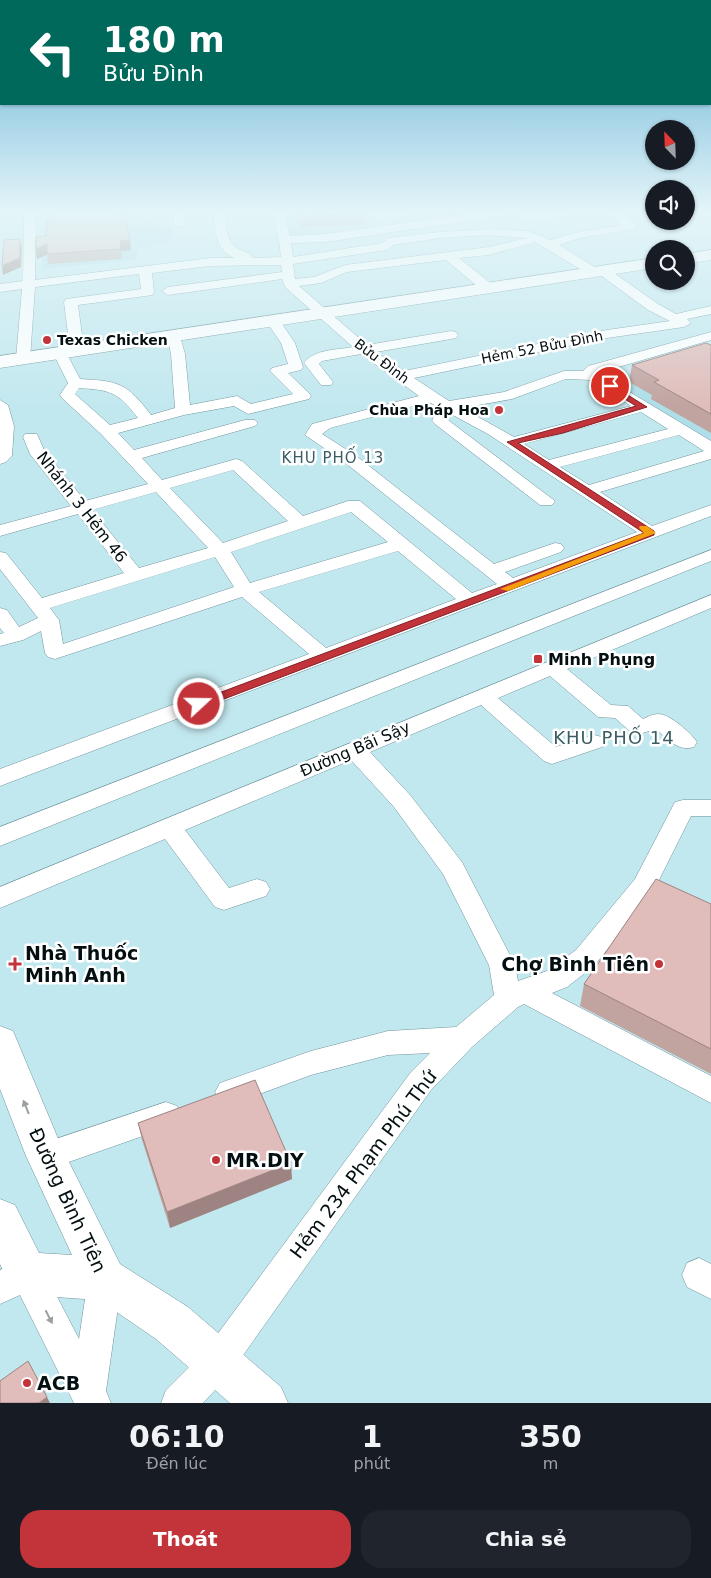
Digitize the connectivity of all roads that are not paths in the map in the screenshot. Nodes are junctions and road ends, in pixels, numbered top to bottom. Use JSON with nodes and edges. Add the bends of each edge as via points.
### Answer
{"nodes":[{"id":1,"x":29,"y":275,"type":"edge"},
{"id":2,"x":100,"y":275,"type":"edge"},
{"id":3,"x":146,"y":275,"type":"edge"},
{"id":4,"x":288,"y":275,"type":"edge"},
{"id":5,"x":329,"y":275,"type":"edge"},
{"id":6,"x":472,"y":275,"type":"edge"},
{"id":7,"x":574,"y":275,"type":"edge"},
{"id":8,"x":603,"y":275,"type":"edge"},
{"id":9,"x":288,"y":280,"type":"junction"},
{"id":10,"x":29,"y":284,"type":"junction"},
{"id":11,"x":0,"y":288,"type":"edge"},
{"id":12,"x":488,"y":288,"type":"junction"},
{"id":13,"x":168,"y":291,"type":"dead end"},
{"id":14,"x":711,"y":310,"type":"edge"},
{"id":15,"x":321,"y":313,"type":"junction"},
{"id":16,"x":678,"y":320,"type":"junction"},
{"id":17,"x":274,"y":321,"type":"junction"},
{"id":18,"x":451,"y":334,"type":"dead end"},
{"id":19,"x":174,"y":336,"type":"junction"},
{"id":20,"x":711,"y":337,"type":"edge"},
{"id":21,"x":77,"y":350,"type":"junction"},
{"id":22,"x":365,"y":350,"type":"junction"},
{"id":23,"x":60,"y":353,"type":"junction"},
{"id":24,"x":24,"y":359,"type":"junction"},
{"id":25,"x":0,"y":362,"type":"edge"},
{"id":26,"x":587,"y":375,"type":"junction"},
{"id":27,"x":402,"y":376,"type":"junction"},
{"id":28,"x":326,"y":382,"type":"dead end"},
{"id":29,"x":75,"y":383,"type":"junction"},
{"id":30,"x":430,"y":397,"type":"junction"},
{"id":31,"x":0,"y":405,"type":"edge"},
{"id":32,"x":446,"y":406,"type":"junction"},
{"id":33,"x":643,"y":407,"type":"junction"},
{"id":34,"x":184,"y":411,"type":"junction"},
{"id":35,"x":153,"y":420,"type":"junction"},
{"id":36,"x":250,"y":423,"type":"dead end"},
{"id":37,"x":107,"y":430,"type":"junction"},
{"id":38,"x":681,"y":430,"type":"junction"},
{"id":39,"x":31,"y":437,"type":"dead end"},
{"id":40,"x":182,"y":442,"type":"junction"},
{"id":41,"x":511,"y":442,"type":"junction"},
{"id":42,"x":711,"y":448,"type":"edge"},
{"id":43,"x":711,"y":454,"type":"edge"},
{"id":44,"x":130,"y":456,"type":"junction"},
{"id":45,"x":2,"y":457,"type":"edge"},
{"id":46,"x":547,"y":465,"type":"junction"},
{"id":47,"x":210,"y":470,"type":"junction"},
{"id":48,"x":159,"y":487,"type":"junction"},
{"id":49,"x":587,"y":491,"type":"junction"},
{"id":50,"x":546,"y":501,"type":"dead end"},
{"id":51,"x":82,"y":508,"type":"junction"},
{"id":52,"x":711,"y":510,"type":"edge"},
{"id":53,"x":300,"y":523,"type":"junction"},
{"id":54,"x":0,"y":531,"type":"edge"},
{"id":55,"x":651,"y":533,"type":"junction"},
{"id":56,"x":402,"y":544,"type":"junction"},
{"id":57,"x":555,"y":548,"type":"dead end"},
{"id":58,"x":220,"y":550,"type":"junction"},
{"id":59,"x":711,"y":555,"type":"edge"},
{"id":60,"x":0,"y":557,"type":"edge"},
{"id":61,"x":491,"y":571,"type":"junction"},
{"id":62,"x":135,"y":575,"type":"junction"},
{"id":63,"x":511,"y":586,"type":"junction"},
{"id":64,"x":245,"y":590,"type":"junction"},
{"id":65,"x":471,"y":602,"type":"junction"},
{"id":66,"x":708,"y":605,"type":"edge"},
{"id":67,"x":43,"y":612,"type":"junction"},
{"id":68,"x":0,"y":614,"type":"edge"},
{"id":69,"x":8,"y":638,"type":"edge"},
{"id":70,"x":325,"y":657,"type":"junction"},
{"id":71,"x":552,"y":667,"type":"junction"},
{"id":72,"x":483,"y":696,"type":"junction"},
{"id":73,"x":594,"y":742,"type":"dead end"},
{"id":74,"x":686,"y":742,"type":"dead end"},
{"id":75,"x":355,"y":750,"type":"junction"},
{"id":76,"x":0,"y":778,"type":"edge"},
{"id":77,"x":711,"y":808,"type":"edge"},
{"id":78,"x":169,"y":827,"type":"junction"},
{"id":79,"x":0,"y":837,"type":"edge"},
{"id":80,"x":644,"y":885,"type":"junction"},
{"id":81,"x":257,"y":889,"type":"dead end"},
{"id":82,"x":669,"y":897,"type":"edge"},
{"id":83,"x":0,"y":898,"type":"edge"},
{"id":84,"x":515,"y":995,"type":"junction"},
{"id":85,"x":462,"y":1039,"type":"junction"},
{"id":86,"x":0,"y":1042,"type":"edge"},
{"id":87,"x":711,"y":1090,"type":"edge"},
{"id":88,"x":46,"y":1156,"type":"junction"},
{"id":89,"x":0,"y":1219,"type":"edge"},
{"id":90,"x":105,"y":1279,"type":"junction"},
{"id":91,"x":14,"y":1280,"type":"edge"},
{"id":92,"x":217,"y":1363,"type":"junction"},
{"id":93,"x":90,"y":1398,"type":"edge"},
{"id":94,"x":179,"y":1403,"type":"edge"},
{"id":95,"x":265,"y":1403,"type":"edge"}],
"edges":[{"from":1,"to":10,"type":"street"},
{"from":2,"to":10,"type":"street"},
{"from":3,"to":21,"type":"street","via":[[148,292],[71,302]]},
{"from":4,"to":9,"type":"street"},
{"from":5,"to":9,"type":"street","via":[[317,280]]},
{"from":6,"to":12,"type":"street"},
{"from":7,"to":12,"type":"main road"},
{"from":8,"to":16,"type":"street"},
{"from":9,"to":13,"type":"street"},
{"from":9,"to":15,"type":"street","name":"Bửu Đình"},
{"from":10,"to":11,"type":"street"},
{"from":10,"to":24,"type":"street"},
{"from":12,"to":15,"type":"main road"},
{"from":14,"to":16,"type":"street","name":"Hẻm 52 Bửu Đình"},
{"from":15,"to":17,"type":"main road"},
{"from":15,"to":22,"type":"street","name":"Bửu Đình"},
{"from":16,"to":20,"type":"street"},
{"from":16,"to":27,"type":"street","name":"Hẻm 52 Bửu Đình"},
{"from":17,"to":19,"type":"main road"},
{"from":17,"to":34,"type":"street","via":[[288,343],[296,367],[277,371],[304,396],[248,409],[238,401]]},
{"from":18,"to":22,"type":"street"},
{"from":19,"to":21,"type":"main road"},
{"from":19,"to":34,"type":"street"},
{"from":20,"to":26,"type":"street","via":[[592,369]]},
{"from":21,"to":23,"type":"main road"},
{"from":22,"to":27,"type":"street","name":"Bửu Đình"},
{"from":22,"to":28,"type":"street","via":[[318,357],[311,363]]},
{"from":23,"to":24,"type":"main road"},
{"from":23,"to":29,"type":"street"},
{"from":24,"to":25,"type":"main road"},
{"from":26,"to":32,"type":"street","via":[[564,375],[507,396]]},
{"from":26,"to":33,"type":"street","via":[[594,376]]},
{"from":27,"to":30,"type":"street","name":"Bửu Đình"},
{"from":29,"to":35,"type":"street","via":[[113,385]]},
{"from":29,"to":37,"type":"street","via":[[68,395]]},
{"from":30,"to":32,"type":"street","name":"Bửu Đình"},
{"from":30,"to":61,"type":"street","via":[[324,425],[318,427],[313,435],[349,458]]},
{"from":31,"to":45,"type":"street","via":[[6,426]]},
{"from":32,"to":41,"type":"street","name":"Bửu Đình"},
{"from":32,"to":50,"type":"street","via":[[440,421]]},
{"from":33,"to":38,"type":"street"},
{"from":33,"to":41,"type":"street"},
{"from":34,"to":35,"type":"street"},
{"from":35,"to":37,"type":"street"},
{"from":35,"to":40,"type":"street"},
{"from":36,"to":40,"type":"street"},
{"from":37,"to":44,"type":"street"},
{"from":38,"to":42,"type":"street"},
{"from":38,"to":46,"type":"street"},
{"from":39,"to":51,"type":"street","name":"Nhánh 3 Hẻm 46","via":[[36,451]]},
{"from":40,"to":44,"type":"street"},
{"from":40,"to":47,"type":"street"},
{"from":41,"to":46,"type":"street","name":"Bửu Đình"},
{"from":43,"to":49,"type":"street"},
{"from":44,"to":48,"type":"street"},
{"from":46,"to":49,"type":"street","name":"Bửu Đình"},
{"from":47,"to":48,"type":"street"},
{"from":47,"to":53,"type":"street","via":[[236,464]]},
{"from":48,"to":51,"type":"street"},
{"from":48,"to":58,"type":"street"},
{"from":49,"to":55,"type":"street","name":"Bửu Đình"},
{"from":51,"to":54,"type":"street"},
{"from":51,"to":62,"type":"street","name":"Nhánh 3 Hẻm 46"},
{"from":52,"to":55,"type":"street"},
{"from":53,"to":56,"type":"street","via":[[354,505]]},
{"from":53,"to":58,"type":"street"},
{"from":55,"to":63,"type":"street"},
{"from":56,"to":64,"type":"street"},
{"from":56,"to":65,"type":"street"},
{"from":57,"to":61,"type":"street"},
{"from":58,"to":62,"type":"street"},
{"from":58,"to":64,"type":"street"},
{"from":59,"to":79,"type":"street"},
{"from":60,"to":67,"type":"street"},
{"from":61,"to":63,"type":"street"},
{"from":62,"to":67,"type":"street"},
{"from":63,"to":65,"type":"street"},
{"from":64,"to":67,"type":"street","via":[[55,652]]},
{"from":64,"to":70,"type":"street"},
{"from":65,"to":70,"type":"street"},
{"from":66,"to":71,"type":"street","name":"Đường Bãi Sậy"},
{"from":67,"to":69,"type":"street"},
{"from":68,"to":69,"type":"street"},
{"from":70,"to":76,"type":"street"},
{"from":71,"to":72,"type":"street","name":"Đường Bãi Sậy"},
{"from":71,"to":74,"type":"street","via":[[606,712],[620,710],[639,727],[659,721]]},
{"from":72,"to":73,"type":"street","via":[[552,756]]},
{"from":72,"to":75,"type":"street","name":"Đường Bãi Sậy"},
{"from":75,"to":78,"type":"street","name":"Đường Bãi Sậy"},
{"from":75,"to":84,"type":"street","via":[[402,801],[453,869]]},
{"from":77,"to":80,"type":"street","name":"Hẻm 234 Phạm Phú Thứ","via":[[683,808]]},
{"from":78,"to":81,"type":"street","via":[[224,900]]},
{"from":78,"to":83,"type":"street","name":"Đường Bãi Sậy"},
{"from":80,"to":82,"type":"street"},
{"from":80,"to":84,"type":"street","name":"Hẻm 234 Phạm Phú Thứ","via":[[585,958],[557,979]]},
{"from":84,"to":85,"type":"street","name":"Hẻm 234 Phạm Phú Thứ"},
{"from":84,"to":87,"type":"street"},
{"from":85,"to":88,"type":"street","via":[[388,1043],[311,1063]]},
{"from":85,"to":92,"type":"street","name":"Hẻm 234 Phạm Phú Thứ","via":[[421,1081]]},
{"from":88,"to":86,"type":"main road","name":"Đường Bình Tiên","one_way":true},
{"from":88,"to":90,"type":"main road","name":"Đường Bình Tiên"},
{"from":89,"to":91,"type":"main road","name":"Đường Bình Tiên"},
{"from":90,"to":91,"type":"main road"},
{"from":90,"to":92,"type":"main road","via":[[172,1323]]},
{"from":90,"to":93,"type":"street","name":"Đường Bình Tiên"},
{"from":91,"to":93,"type":"street","name":"Đường Bình Tiên","one_way":true},
{"from":92,"to":94,"type":"street","name":"Hẻm 234 Phạm Phú Thứ"},
{"from":92,"to":95,"type":"main road"}]}
